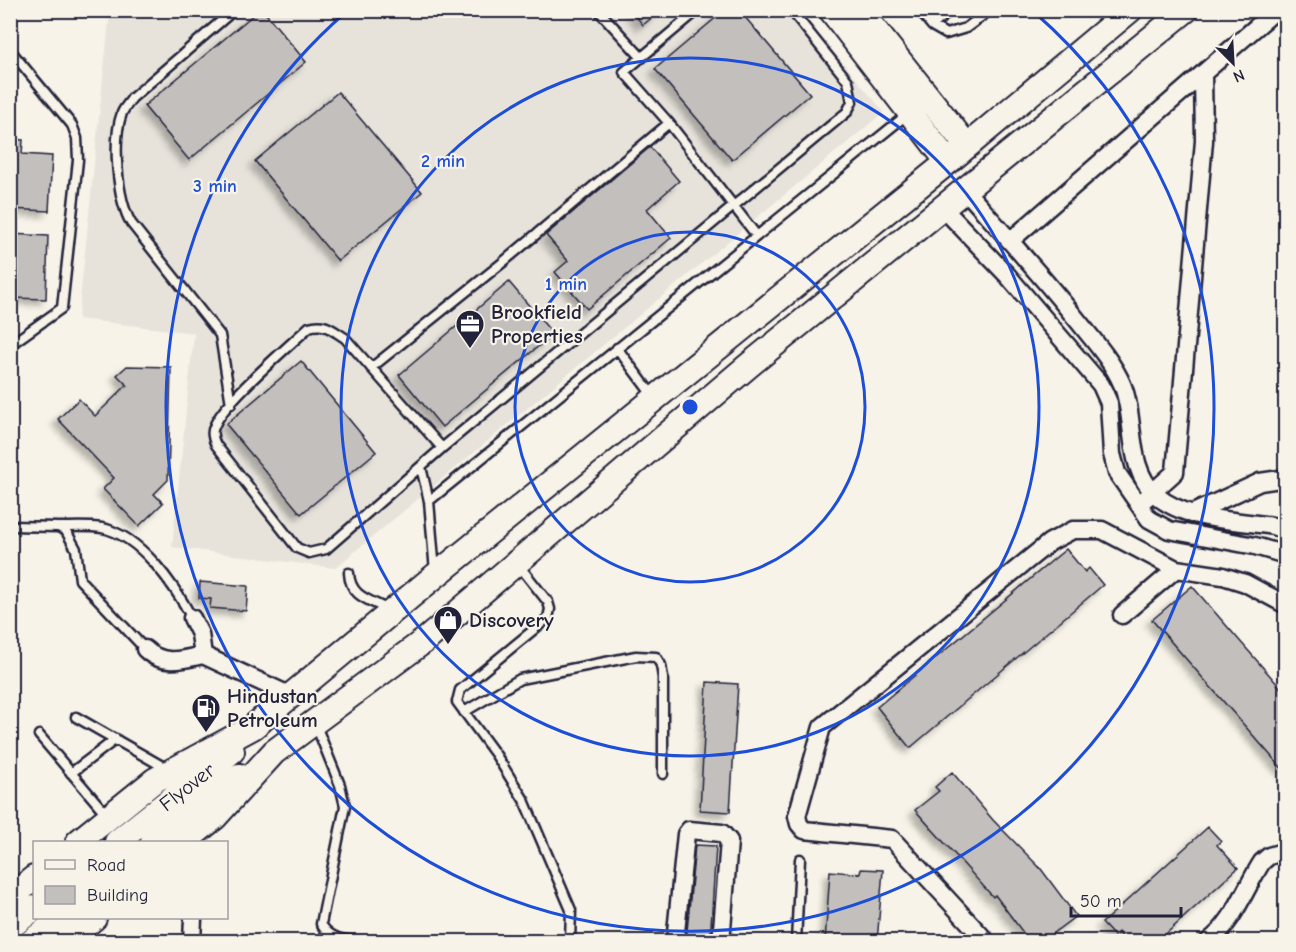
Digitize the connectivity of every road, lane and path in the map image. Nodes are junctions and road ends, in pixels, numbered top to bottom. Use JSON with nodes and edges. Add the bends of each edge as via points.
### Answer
{"nodes":[{"id":1,"x":234,"y":10,"type":"edge"},
{"id":2,"x":598,"y":10,"type":"edge"},
{"id":3,"x":698,"y":10,"type":"edge"},
{"id":4,"x":791,"y":10,"type":"edge"},
{"id":5,"x":831,"y":10,"type":"edge"},
{"id":6,"x":919,"y":10,"type":"edge"},
{"id":7,"x":946,"y":10,"type":"edge"},
{"id":8,"x":990,"y":10,"type":"edge"},
{"id":9,"x":1130,"y":10,"type":"edge"},
{"id":10,"x":1186,"y":10,"type":"edge"},
{"id":11,"x":1276,"y":10,"type":"edge"},
{"id":12,"x":867,"y":16,"type":"edge"},
{"id":13,"x":932,"y":26,"type":"junction"},
{"id":14,"x":10,"y":50,"type":"edge"},
{"id":15,"x":642,"y":58,"type":"junction"},
{"id":16,"x":1203,"y":74,"type":"junction"},
{"id":17,"x":918,"y":106,"type":"junction"},
{"id":18,"x":669,"y":123,"type":"junction"},
{"id":19,"x":967,"y":146,"type":"junction"},
{"id":20,"x":948,"y":162,"type":"junction"},
{"id":21,"x":965,"y":190,"type":"junction"},
{"id":22,"x":735,"y":207,"type":"junction"},
{"id":23,"x":944,"y":209,"type":"junction"},
{"id":24,"x":757,"y":236,"type":"junction"},
{"id":25,"x":1010,"y":241,"type":"junction"},
{"id":26,"x":1027,"y":261,"type":"junction"},
{"id":27,"x":1008,"y":276,"type":"junction"},
{"id":28,"x":10,"y":345,"type":"edge"},
{"id":29,"x":617,"y":348,"type":"junction"},
{"id":30,"x":371,"y":368,"type":"junction"},
{"id":31,"x":655,"y":399,"type":"junction"},
{"id":32,"x":231,"y":404,"type":"junction"},
{"id":33,"x":442,"y":448,"type":"junction"},
{"id":34,"x":421,"y":467,"type":"junction"},
{"id":35,"x":1286,"y":478,"type":"edge"},
{"id":36,"x":1153,"y":493,"type":"junction"},
{"id":37,"x":429,"y":501,"type":"junction"},
{"id":38,"x":1138,"y":504,"type":"junction"},
{"id":39,"x":1191,"y":513,"type":"junction"},
{"id":40,"x":10,"y":526,"type":"edge"},
{"id":41,"x":58,"y":527,"type":"junction"},
{"id":42,"x":1286,"y":531,"type":"edge"},
{"id":43,"x":1286,"y":555,"type":"edge"},
{"id":44,"x":517,"y":562,"type":"junction"},
{"id":45,"x":1176,"y":569,"type":"junction"},
{"id":46,"x":349,"y":573,"type":"dead end"},
{"id":47,"x":435,"y":576,"type":"junction"},
{"id":48,"x":1286,"y":605,"type":"edge"},
{"id":49,"x":393,"y":612,"type":"junction"},
{"id":50,"x":1122,"y":615,"type":"dead end"},
{"id":51,"x":192,"y":618,"type":"joint"},
{"id":52,"x":145,"y":649,"type":"joint"},
{"id":53,"x":203,"y":655,"type":"junction"},
{"id":54,"x":291,"y":696,"type":"junction"},
{"id":55,"x":464,"y":712,"type":"junction"},
{"id":56,"x":76,"y":717,"type":"dead end"},
{"id":57,"x":315,"y":722,"type":"junction"},
{"id":58,"x":253,"y":727,"type":"junction"},
{"id":59,"x":39,"y":735,"type":"dead end"},
{"id":60,"x":116,"y":740,"type":"junction"},
{"id":61,"x":171,"y":771,"type":"junction"},
{"id":62,"x":71,"y":773,"type":"junction"},
{"id":63,"x":663,"y":774,"type":"dead end"},
{"id":64,"x":109,"y":818,"type":"junction"},
{"id":65,"x":175,"y":834,"type":"edge"},
{"id":66,"x":80,"y":841,"type":"edge"},
{"id":67,"x":130,"y":841,"type":"edge"},
{"id":68,"x":1286,"y":851,"type":"edge"},
{"id":69,"x":800,"y":859,"type":"dead end"},
{"id":70,"x":33,"y":879,"type":"edge"},
{"id":71,"x":10,"y":898,"type":"edge"},
{"id":72,"x":33,"y":909,"type":"edge"},
{"id":73,"x":60,"y":919,"type":"edge"},
{"id":74,"x":93,"y":919,"type":"edge"},
{"id":75,"x":193,"y":919,"type":"edge"},
{"id":76,"x":10,"y":927,"type":"edge"},
{"id":77,"x":31,"y":942,"type":"edge"},
{"id":78,"x":64,"y":942,"type":"edge"},
{"id":79,"x":192,"y":942,"type":"edge"},
{"id":80,"x":371,"y":942,"type":"edge"},
{"id":81,"x":570,"y":942,"type":"edge"},
{"id":82,"x":675,"y":942,"type":"edge"},
{"id":83,"x":721,"y":942,"type":"edge"},
{"id":84,"x":796,"y":942,"type":"edge"},
{"id":85,"x":987,"y":942,"type":"edge"},
{"id":86,"x":1208,"y":942,"type":"edge"}],
"edges":[{"from":1,"to":32,"type":"lane","via":[[132,98],[122,112],[117,136],[123,208],[220,335]]},
{"from":2,"to":15,"type":"lane"},
{"from":3,"to":15,"type":"lane"},
{"from":4,"to":22,"type":"lane","via":[[848,81],[852,102],[847,112]]},
{"from":5,"to":17,"type":"main road"},
{"from":6,"to":13,"type":"lane"},
{"from":7,"to":13,"type":"lane"},
{"from":8,"to":13,"type":"lane","via":[[953,33],[940,33]]},
{"from":9,"to":19,"type":"main road"},
{"from":10,"to":21,"type":"main road"},
{"from":11,"to":16,"type":"street"},
{"from":12,"to":17,"type":"main road"},
{"from":14,"to":28,"type":"lane","via":[[72,125],[78,160],[62,308]]},
{"from":15,"to":18,"type":"lane","via":[[624,72]]},
{"from":16,"to":25,"type":"street"},
{"from":16,"to":36,"type":"street","via":[[1204,141],[1175,472]]},
{"from":17,"to":19,"type":"main road"},
{"from":17,"to":20,"type":"main road"},
{"from":17,"to":24,"type":"lane"},
{"from":18,"to":22,"type":"lane"},
{"from":18,"to":30,"type":"lane"},
{"from":19,"to":20,"type":"main road"},
{"from":20,"to":31,"type":"main road"},
{"from":21,"to":23,"type":"main road"},
{"from":21,"to":25,"type":"street"},
{"from":22,"to":24,"type":"lane"},
{"from":22,"to":33,"type":"lane"},
{"from":23,"to":27,"type":"street"},
{"from":23,"to":44,"type":"main road","via":[[748,366]]},
{"from":24,"to":29,"type":"lane"},
{"from":25,"to":26,"type":"street"},
{"from":26,"to":27,"type":"street"},
{"from":26,"to":36,"type":"street","via":[[1117,374],[1128,402],[1138,467]]},
{"from":27,"to":38,"type":"street","via":[[1106,394],[1117,473]]},
{"from":29,"to":31,"type":"lane"},
{"from":29,"to":37,"type":"lane"},
{"from":30,"to":32,"type":"lane","via":[[345,338],[319,324],[309,327]]},
{"from":30,"to":33,"type":"lane"},
{"from":31,"to":47,"type":"main road"},
{"from":32,"to":34,"type":"lane","via":[[213,428],[216,445],[297,548],[309,553],[326,549]]},
{"from":33,"to":34,"type":"lane"},
{"from":34,"to":37,"type":"lane"},
{"from":35,"to":39,"type":"street","via":[[1260,482]]},
{"from":36,"to":38,"type":"street"},
{"from":36,"to":39,"type":"street"},
{"from":37,"to":47,"type":"lane"},
{"from":38,"to":43,"type":"street","via":[[1149,519],[1168,530]]},
{"from":39,"to":42,"type":"street"},
{"from":40,"to":41,"type":"lane"},
{"from":41,"to":51,"type":"lane","via":[[101,528],[127,537],[175,587]]},
{"from":41,"to":52,"type":"lane","via":[[72,539],[83,585]]},
{"from":44,"to":55,"type":"lane","via":[[548,602],[548,618],[460,690],[457,702]]},
{"from":44,"to":57,"type":"main road","via":[[429,638]]},
{"from":45,"to":48,"type":"street","via":[[1245,583]]},
{"from":45,"to":50,"type":"street"},
{"from":45,"to":85,"type":"street","via":[[1102,530],[1061,534],[822,727],[799,824],[804,830],[892,839]]},
{"from":46,"to":49,"type":"lane","via":[[349,586],[355,592]]},
{"from":47,"to":49,"type":"main road"},
{"from":49,"to":54,"type":"main road"},
{"from":51,"to":53,"type":"street","via":[[200,634]]},
{"from":52,"to":53,"type":"street","via":[[160,660],[178,661]]},
{"from":53,"to":54,"type":"street"},
{"from":54,"to":58,"type":"main road"},
{"from":55,"to":63,"type":"lane","via":[[520,679],[543,672],[636,656],[656,657],[663,678]]},
{"from":55,"to":81,"type":"lane","via":[[524,800],[571,910]]},
{"from":56,"to":60,"type":"lane"},
{"from":57,"to":65,"type":"main road","via":[[274,752],[215,818]]},
{"from":57,"to":80,"type":"lane","via":[[345,806],[321,924],[333,938]]},
{"from":58,"to":61,"type":"main road"},
{"from":58,"to":65,"type":"main road","name":"Flyover"},
{"from":59,"to":62,"type":"lane"},
{"from":60,"to":61,"type":"lane"},
{"from":60,"to":62,"type":"lane"},
{"from":61,"to":64,"type":"main road"},
{"from":62,"to":64,"type":"lane"},
{"from":64,"to":66,"type":"main road"},
{"from":65,"to":67,"type":"main road","name":"Flyover"},
{"from":68,"to":86,"type":"street","via":[[1262,862],[1235,910],[1218,935]]},
{"from":69,"to":84,"type":"lane"},
{"from":70,"to":71,"type":"main road"},
{"from":72,"to":76,"type":"main road"},
{"from":73,"to":77,"type":"main road"},
{"from":74,"to":78,"type":"main road"},
{"from":75,"to":79,"type":"street"},
{"from":82,"to":83,"type":"street","via":[[689,830],[722,833],[729,841]]}]}
